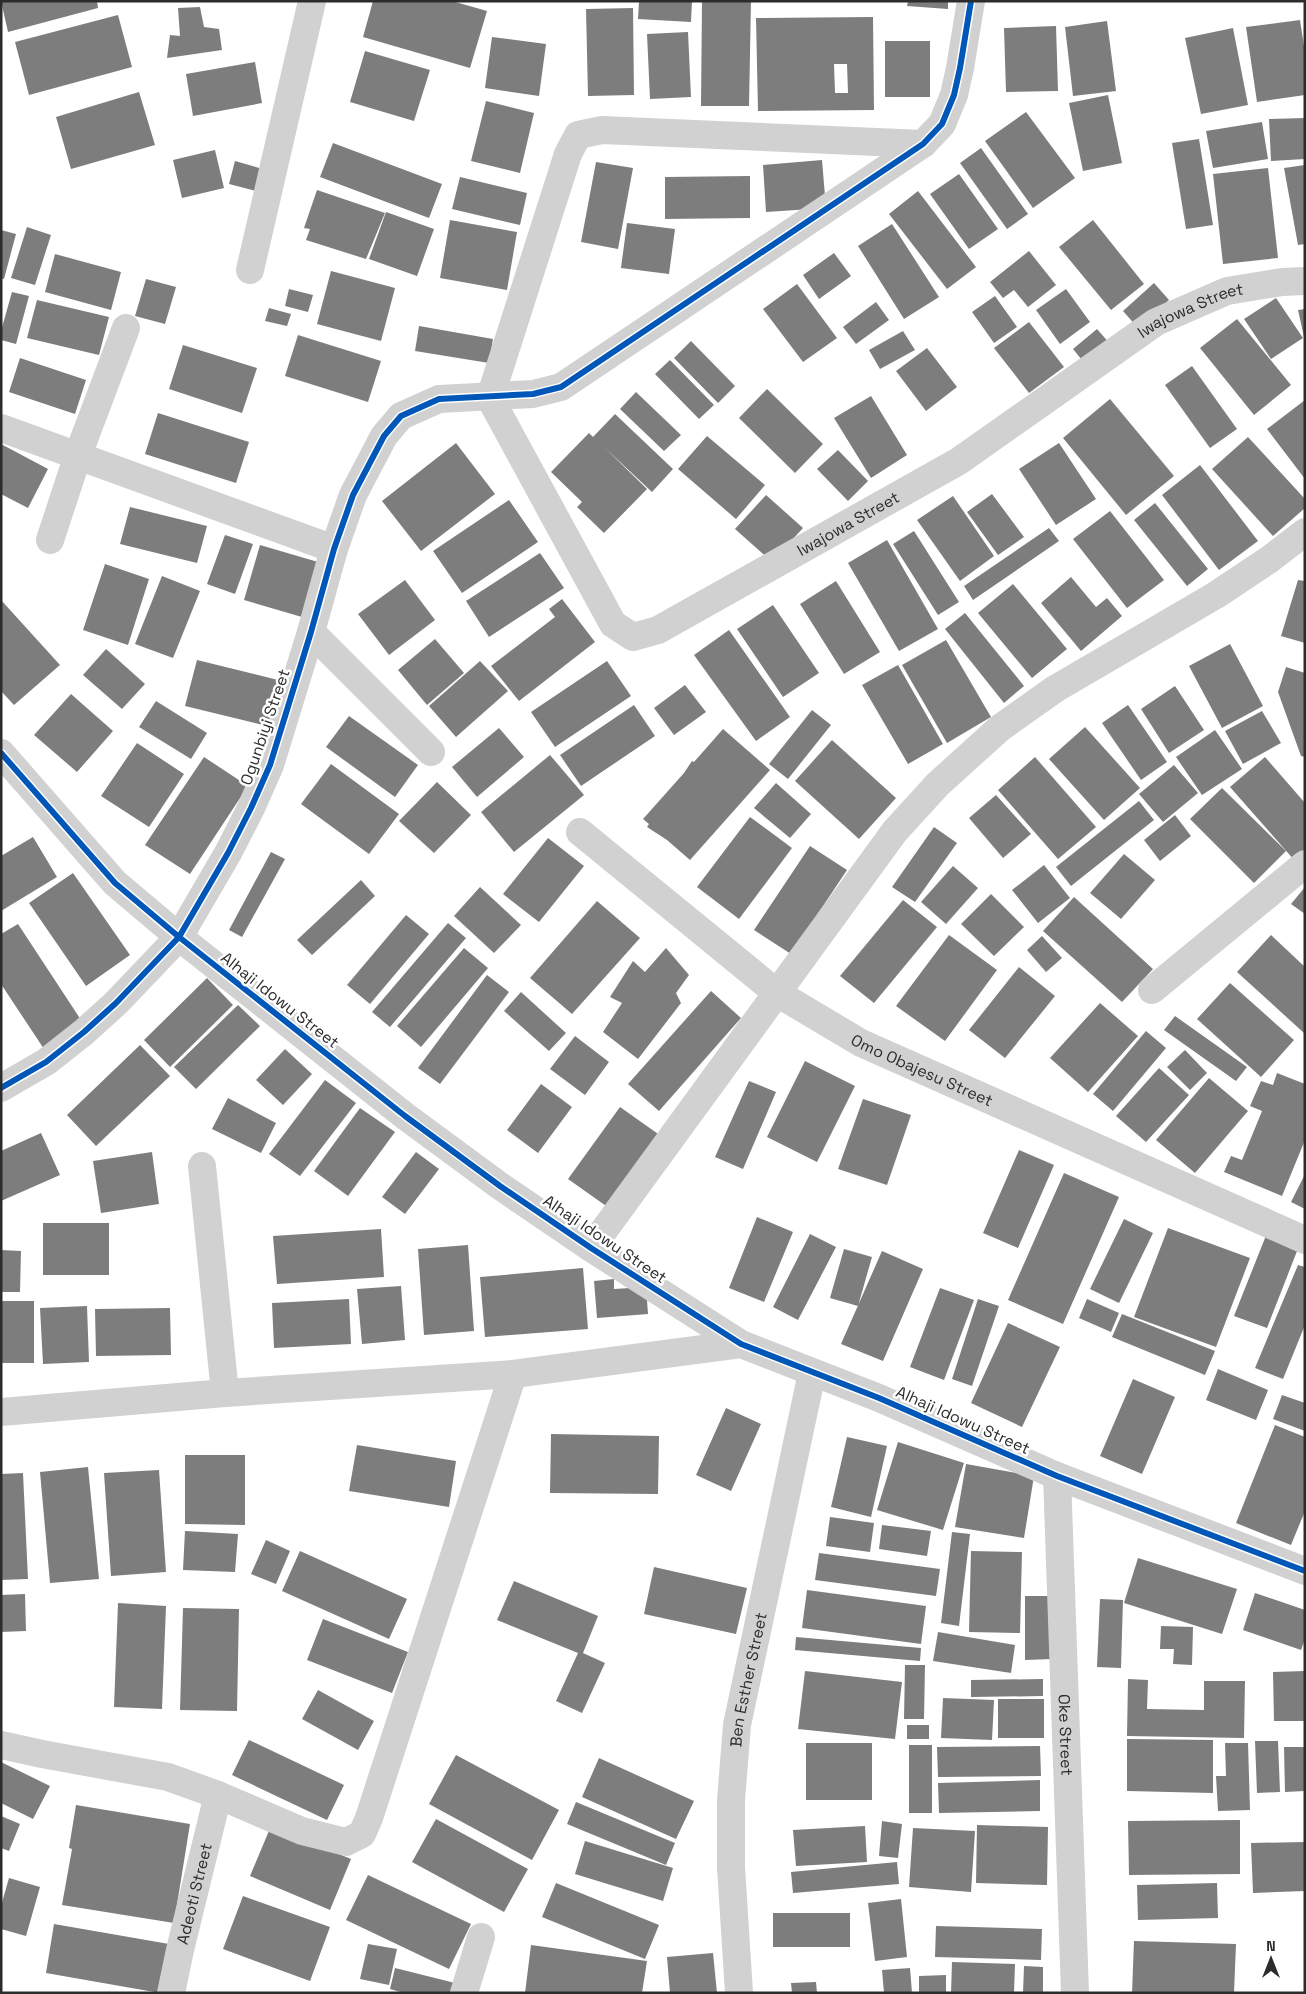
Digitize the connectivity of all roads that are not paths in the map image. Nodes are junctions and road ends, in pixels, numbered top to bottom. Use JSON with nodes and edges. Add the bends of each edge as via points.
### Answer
{"nodes":[{"id":1,"x":312,"y":1,"type":"edge"},
{"id":2,"x":971,"y":1,"type":"edge"},
{"id":3,"x":923,"y":144,"type":"junction"},
{"id":4,"x":250,"y":270,"type":"dead end"},
{"id":5,"x":1305,"y":281,"type":"edge"},
{"id":6,"x":126,"y":328,"type":"dead end"},
{"id":7,"x":490,"y":398,"type":"junction"},
{"id":8,"x":1,"y":428,"type":"edge"},
{"id":9,"x":78,"y":455,"type":"junction"},
{"id":10,"x":1305,"y":532,"type":"edge"},
{"id":11,"x":50,"y":540,"type":"dead end"},
{"id":12,"x":334,"y":549,"type":"junction"},
{"id":13,"x":311,"y":632,"type":"junction"},
{"id":14,"x":431,"y":752,"type":"dead end"},
{"id":15,"x":1,"y":753,"type":"edge"},
{"id":16,"x":580,"y":832,"type":"dead end"},
{"id":17,"x":1305,"y":864,"type":"edge"},
{"id":18,"x":179,"y":937,"type":"junction"},
{"id":19,"x":1152,"y":990,"type":"dead end"},
{"id":20,"x":777,"y":993,"type":"junction"},
{"id":21,"x":1,"y":1088,"type":"edge"},
{"id":22,"x":202,"y":1166,"type":"dead end"},
{"id":23,"x":1305,"y":1240,"type":"edge"},
{"id":24,"x":591,"y":1248,"type":"junction"},
{"id":25,"x":741,"y":1344,"type":"junction"},
{"id":26,"x":812,"y":1373,"type":"junction"},
{"id":27,"x":513,"y":1374,"type":"junction"},
{"id":28,"x":225,"y":1393,"type":"junction"},
{"id":29,"x":1,"y":1412,"type":"edge"},
{"id":30,"x":1057,"y":1476,"type":"junction"},
{"id":31,"x":1305,"y":1571,"type":"edge"},
{"id":32,"x":1,"y":1745,"type":"edge"},
{"id":33,"x":218,"y":1795,"type":"junction"},
{"id":34,"x":481,"y":1936,"type":"dead end"},
{"id":35,"x":171,"y":1993,"type":"edge"},
{"id":36,"x":464,"y":1993,"type":"edge"},
{"id":37,"x":739,"y":1993,"type":"edge"},
{"id":38,"x":1075,"y":1993,"type":"edge"}],
"edges":[{"from":1,"to":4,"type":"street"},
{"from":2,"to":3,"type":"street","name":"Ogunbiyi Street","via":[[954,95],[942,124]]},
{"from":3,"to":7,"type":"street","name":"Ogunbiyi Street","via":[[561,387],[533,394]]},
{"from":3,"to":7,"type":"street","via":[[602,130],[578,135],[568,154]]},
{"from":5,"to":7,"type":"street","name":"Iwajowa Street","via":[[1227,291],[1156,322],[959,461],[658,630],[633,637],[613,624]]},
{"from":6,"to":9,"type":"street"},
{"from":7,"to":12,"type":"street","name":"Ogunbiyi Street","via":[[439,400],[401,416],[384,436],[353,494]]},
{"from":8,"to":9,"type":"street"},
{"from":9,"to":11,"type":"street"},
{"from":9,"to":12,"type":"street"},
{"from":10,"to":20,"type":"street","via":[[1270,560],[1216,595],[1055,689],[1000,728],[938,784],[895,831]]},
{"from":12,"to":13,"type":"street","name":"Ogunbiyi Street"},
{"from":13,"to":14,"type":"street"},
{"from":13,"to":18,"type":"street","name":"Ogunbiyi Street","via":[[270,765],[252,808]]},
{"from":15,"to":18,"type":"street","name":"Alhaji Idowu Street","via":[[115,883]]},
{"from":16,"to":20,"type":"street","name":"Omo Obajesu Street"},
{"from":17,"to":19,"type":"street"},
{"from":18,"to":21,"type":"street","name":"Ogunbiyi Street","via":[[84,1032],[46,1062]]},
{"from":18,"to":24,"type":"street","name":"Alhaji Idowu Street","via":[[405,1116]]},
{"from":20,"to":23,"type":"street","name":"Omo Obajesu Street","via":[[861,1043]]},
{"from":20,"to":24,"type":"street"},
{"from":22,"to":28,"type":"street"},
{"from":24,"to":25,"type":"street","name":"Alhaji Idowu Street"},
{"from":25,"to":26,"type":"street","name":"Alhaji Idowu Street"},
{"from":25,"to":27,"type":"street"},
{"from":26,"to":30,"type":"street","name":"Alhaji Idowu Street","via":[[878,1398]]},
{"from":26,"to":37,"type":"street","name":"Ben Esther Street","via":[[737,1725],[731,1800],[731,1867]]},
{"from":27,"to":28,"type":"street"},
{"from":27,"to":33,"type":"street","via":[[362,1834],[346,1842],[311,1833]]},
{"from":28,"to":29,"type":"street"},
{"from":30,"to":31,"type":"street","name":"Alhaji Idowu Street"},
{"from":30,"to":38,"type":"street","name":"Oke Street"},
{"from":32,"to":33,"type":"street","via":[[168,1777]]},
{"from":33,"to":35,"type":"street","name":"Adeoti Street"},
{"from":34,"to":36,"type":"street"}]}
